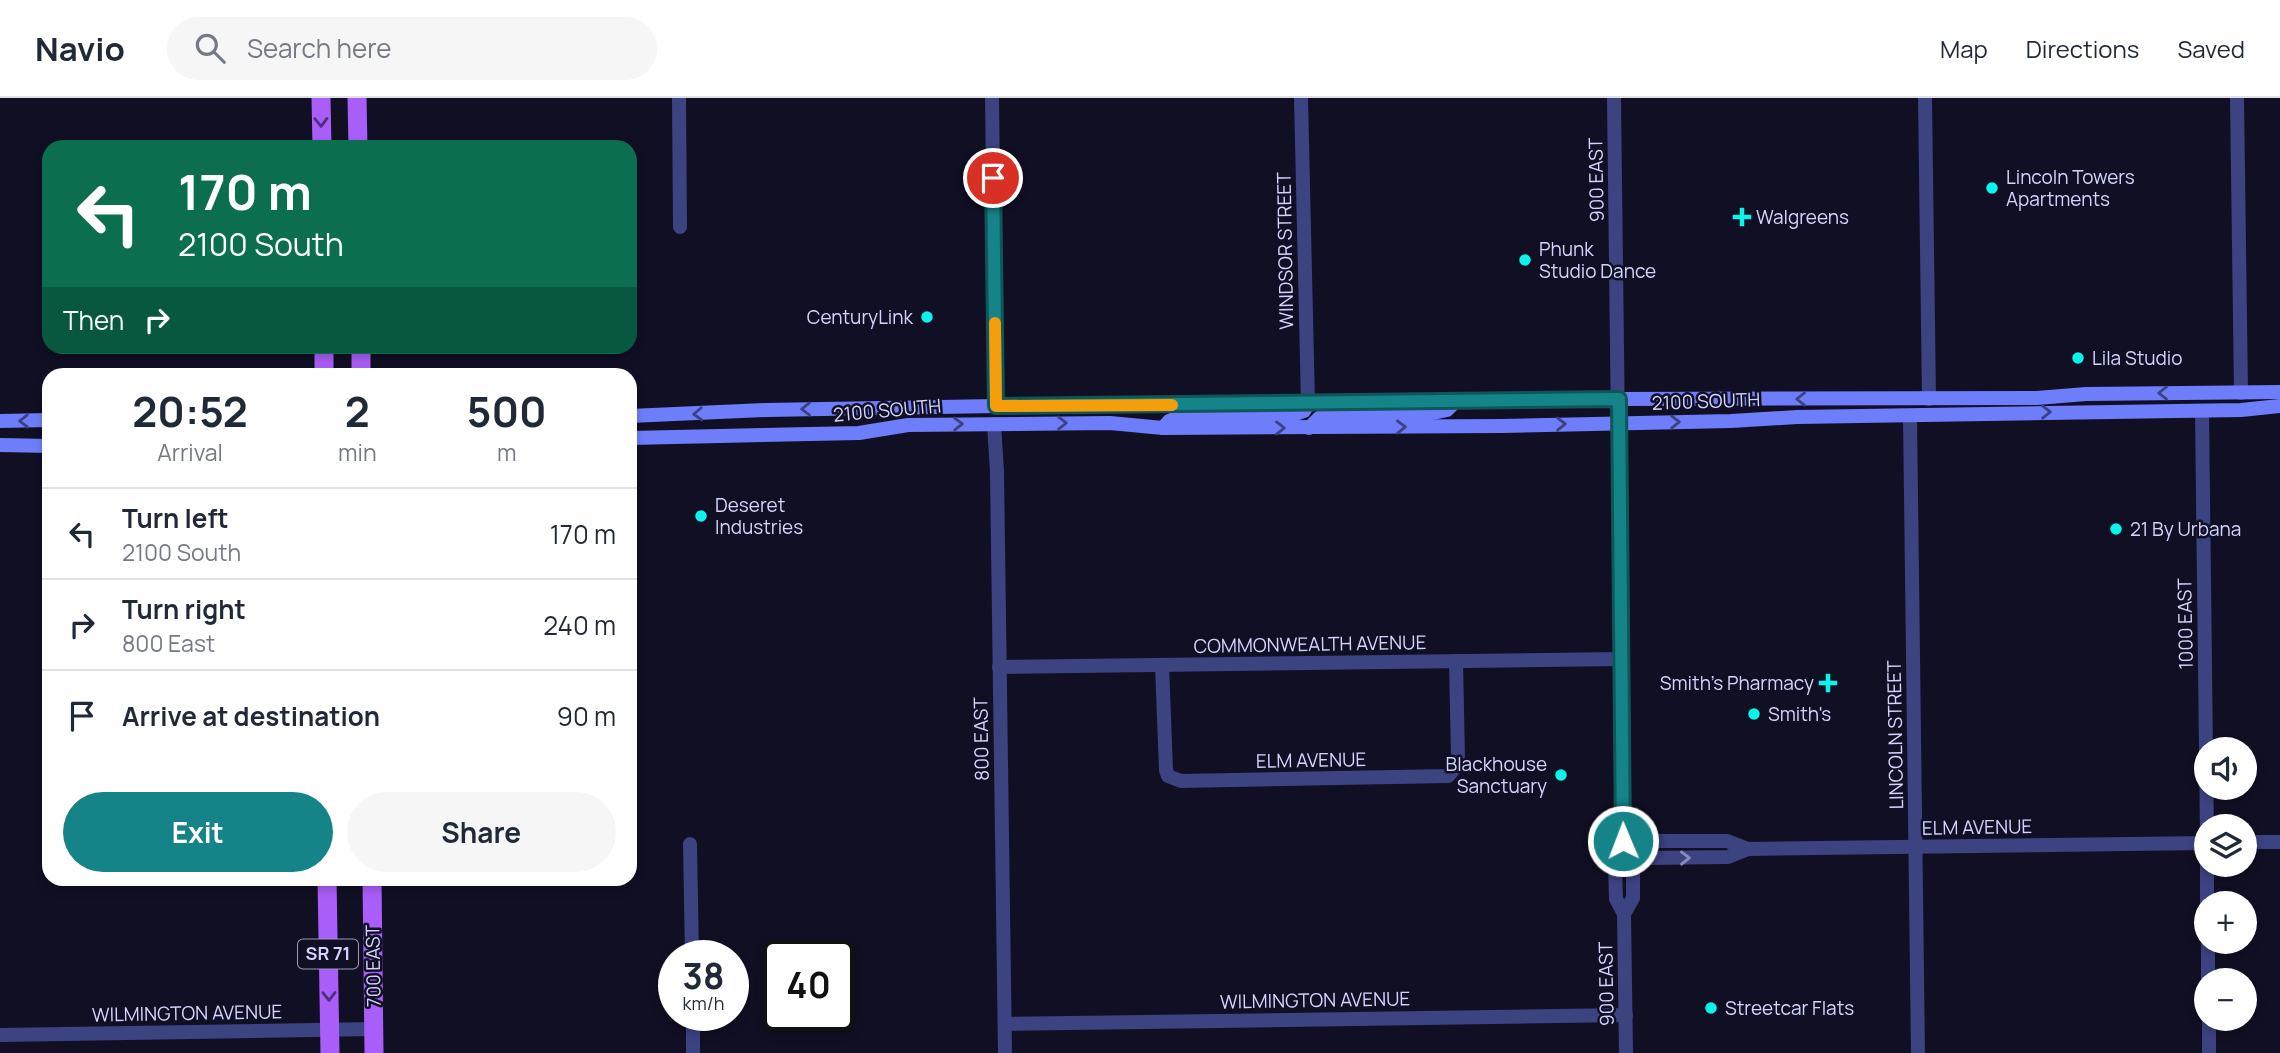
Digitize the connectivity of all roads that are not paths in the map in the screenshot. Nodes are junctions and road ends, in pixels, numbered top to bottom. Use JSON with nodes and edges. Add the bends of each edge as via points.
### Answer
{"nodes":[{"id":1,"x":321,"y":98,"type":"edge"},
{"id":2,"x":357,"y":98,"type":"edge"},
{"id":3,"x":679,"y":98,"type":"edge"},
{"id":4,"x":992,"y":98,"type":"edge"},
{"id":5,"x":1301,"y":98,"type":"edge"},
{"id":6,"x":1614,"y":98,"type":"edge"},
{"id":7,"x":1925,"y":98,"type":"edge"},
{"id":8,"x":2237,"y":98,"type":"edge"},
{"id":9,"x":322,"y":140,"type":"edge"},
{"id":10,"x":358,"y":140,"type":"edge"},
{"id":11,"x":680,"y":227,"type":"dead end"},
{"id":12,"x":2280,"y":392,"type":"edge"},
{"id":13,"x":2241,"y":393,"type":"junction"},
{"id":14,"x":1619,"y":399,"type":"junction"},
{"id":15,"x":1930,"y":399,"type":"junction"},
{"id":16,"x":1956,"y":399,"type":"junction"},
{"id":17,"x":1455,"y":402,"type":"junction"},
{"id":18,"x":1308,"y":404,"type":"junction"},
{"id":19,"x":996,"y":406,"type":"junction"},
{"id":20,"x":2280,"y":407,"type":"edge"},
{"id":21,"x":2143,"y":411,"type":"junction"},
{"id":22,"x":2202,"y":411,"type":"junction"},
{"id":23,"x":637,"y":416,"type":"edge"},
{"id":24,"x":1910,"y":416,"type":"junction"},
{"id":25,"x":42,"y":420,"type":"edge"},
{"id":26,"x":0,"y":421,"type":"edge"},
{"id":27,"x":1619,"y":423,"type":"junction"},
{"id":28,"x":994,"y":424,"type":"junction"},
{"id":29,"x":1163,"y":428,"type":"junction"},
{"id":30,"x":1309,"y":428,"type":"junction"},
{"id":31,"x":637,"y":438,"type":"edge"},
{"id":32,"x":0,"y":445,"type":"edge"},
{"id":33,"x":42,"y":446,"type":"edge"},
{"id":34,"x":1621,"y":659,"type":"junction"},
{"id":35,"x":1456,"y":661,"type":"junction"},
{"id":36,"x":1162,"y":665,"type":"junction"},
{"id":37,"x":999,"y":667,"type":"junction"},
{"id":38,"x":2207,"y":814,"type":"edge"},
{"id":39,"x":2257,"y":842,"type":"edge"},
{"id":40,"x":2280,"y":842,"type":"edge"},
{"id":41,"x":2194,"y":843,"type":"edge"},
{"id":42,"x":690,"y":844,"type":"dead end"},
{"id":43,"x":1623,"y":845,"type":"junction"},
{"id":44,"x":1915,"y":847,"type":"junction"},
{"id":45,"x":327,"y":886,"type":"edge"},
{"id":46,"x":372,"y":886,"type":"edge"},
{"id":47,"x":692,"y":940,"type":"edge"},
{"id":48,"x":1626,"y":1015,"type":"junction"},
{"id":49,"x":1004,"y":1024,"type":"junction"},
{"id":50,"x":374,"y":1029,"type":"junction"},
{"id":51,"x":329,"y":1030,"type":"junction"},
{"id":52,"x":693,"y":1031,"type":"edge"},
{"id":53,"x":2209,"y":1031,"type":"edge"},
{"id":54,"x":0,"y":1035,"type":"edge"},
{"id":55,"x":330,"y":1053,"type":"edge"},
{"id":56,"x":374,"y":1053,"type":"edge"},
{"id":57,"x":693,"y":1053,"type":"edge"},
{"id":58,"x":1005,"y":1053,"type":"edge"},
{"id":59,"x":1626,"y":1053,"type":"edge"},
{"id":60,"x":1918,"y":1053,"type":"edge"},
{"id":61,"x":2209,"y":1053,"type":"edge"}],
"edges":[{"from":1,"to":9,"type":"main road","one_way":true},
{"from":2,"to":10,"type":"main road"},
{"from":3,"to":11,"type":"street"},
{"from":4,"to":19,"type":"street"},
{"from":5,"to":18,"type":"street","name":"WINDSOR STREET"},
{"from":6,"to":14,"type":"street","name":"900 EAST"},
{"from":7,"to":15,"type":"street"},
{"from":8,"to":13,"type":"street"},
{"from":12,"to":13,"type":"main road","name":"2100 SOUTH"},
{"from":13,"to":16,"type":"main road","name":"2100 SOUTH","one_way":true},
{"from":13,"to":21,"type":"main road","via":[[2234,402]]},
{"from":15,"to":14,"type":"main road","name":"2100 SOUTH","one_way":true},
{"from":14,"to":17,"type":"main road","name":"2100 SOUTH"},
{"from":14,"to":27,"type":"street","name":"900 EAST"},
{"from":15,"to":16,"type":"main road","name":"2100 SOUTH"},
{"from":16,"to":24,"type":"main road","via":[[1918,408]]},
{"from":17,"to":18,"type":"main road","name":"2100 SOUTH"},
{"from":17,"to":30,"type":"main road","via":[[1447,410],[1433,413],[1326,415]]},
{"from":18,"to":19,"type":"main road","name":"2100 SOUTH"},
{"from":18,"to":29,"type":"main road","via":[[1293,415],[1179,417]]},
{"from":19,"to":23,"type":"main road","name":"2100 SOUTH","one_way":true},
{"from":20,"to":22,"type":"main road","name":"2100 SOUTH"},
{"from":21,"to":22,"type":"main road","name":"2100 SOUTH"},
{"from":24,"to":21,"type":"main road","name":"2100 SOUTH","one_way":true},
{"from":22,"to":38,"type":"street","name":"1000 EAST"},
{"from":27,"to":24,"type":"main road","name":"2100 SOUTH","one_way":true},
{"from":24,"to":44,"type":"street","name":"LINCOLN STREET"},
{"from":25,"to":26,"type":"main road","one_way":true},
{"from":30,"to":27,"type":"main road","name":"2100 SOUTH","one_way":true},
{"from":27,"to":34,"type":"street","name":"900 EAST"},
{"from":28,"to":29,"type":"main road","name":"2100 SOUTH","one_way":true,"via":[[1110,423]]},
{"from":31,"to":28,"type":"main road","name":"2100 SOUTH","one_way":true,"via":[[859,433],[908,425]]},
{"from":28,"to":37,"type":"street","name":"800 EAST"},
{"from":29,"to":30,"type":"main road","name":"2100 SOUTH","one_way":true},
{"from":32,"to":33,"type":"main road"},
{"from":34,"to":35,"type":"street","name":"COMMONWEALTH AVENUE"},
{"from":34,"to":43,"type":"street","name":"900 EAST"},
{"from":35,"to":36,"type":"street","name":"COMMONWEALTH AVENUE"},
{"from":35,"to":36,"type":"street","name":"ELM AVENUE","via":[[1458,759],[1448,776],[1181,781],[1168,776],[1166,770]]},
{"from":36,"to":37,"type":"street","name":"COMMONWEALTH AVENUE"},
{"from":37,"to":49,"type":"street","name":"800 EAST"},
{"from":39,"to":40,"type":"street"},
{"from":41,"to":44,"type":"street","name":"ELM AVENUE"},
{"from":42,"to":47,"type":"street"},
{"from":43,"to":44,"type":"street","name":"ELM AVENUE","via":[[1727,841],[1748,849]]},
{"from":43,"to":48,"type":"street","name":"900 EAST","via":[[1633,865],[1633,898],[1624,914]]},
{"from":44,"to":60,"type":"street","name":"LINCOLN STREET"},
{"from":45,"to":51,"type":"main road","number":"SR 71","one_way":true},
{"from":46,"to":50,"type":"main road","name":"700 EAST","number":"SR 71"},
{"from":48,"to":49,"type":"street","name":"WILMINGTON AVENUE"},
{"from":48,"to":59,"type":"street","name":"900 EAST"},
{"from":49,"to":58,"type":"street","name":"800 EAST"},
{"from":50,"to":51,"type":"street","name":"WILMINGTON AVENUE"},
{"from":50,"to":56,"type":"main road","name":"700 EAST","number":"SR 71"},
{"from":51,"to":54,"type":"street","name":"WILMINGTON AVENUE"},
{"from":51,"to":55,"type":"main road","number":"SR 71"},
{"from":52,"to":57,"type":"street"},
{"from":53,"to":61,"type":"street"}]}
